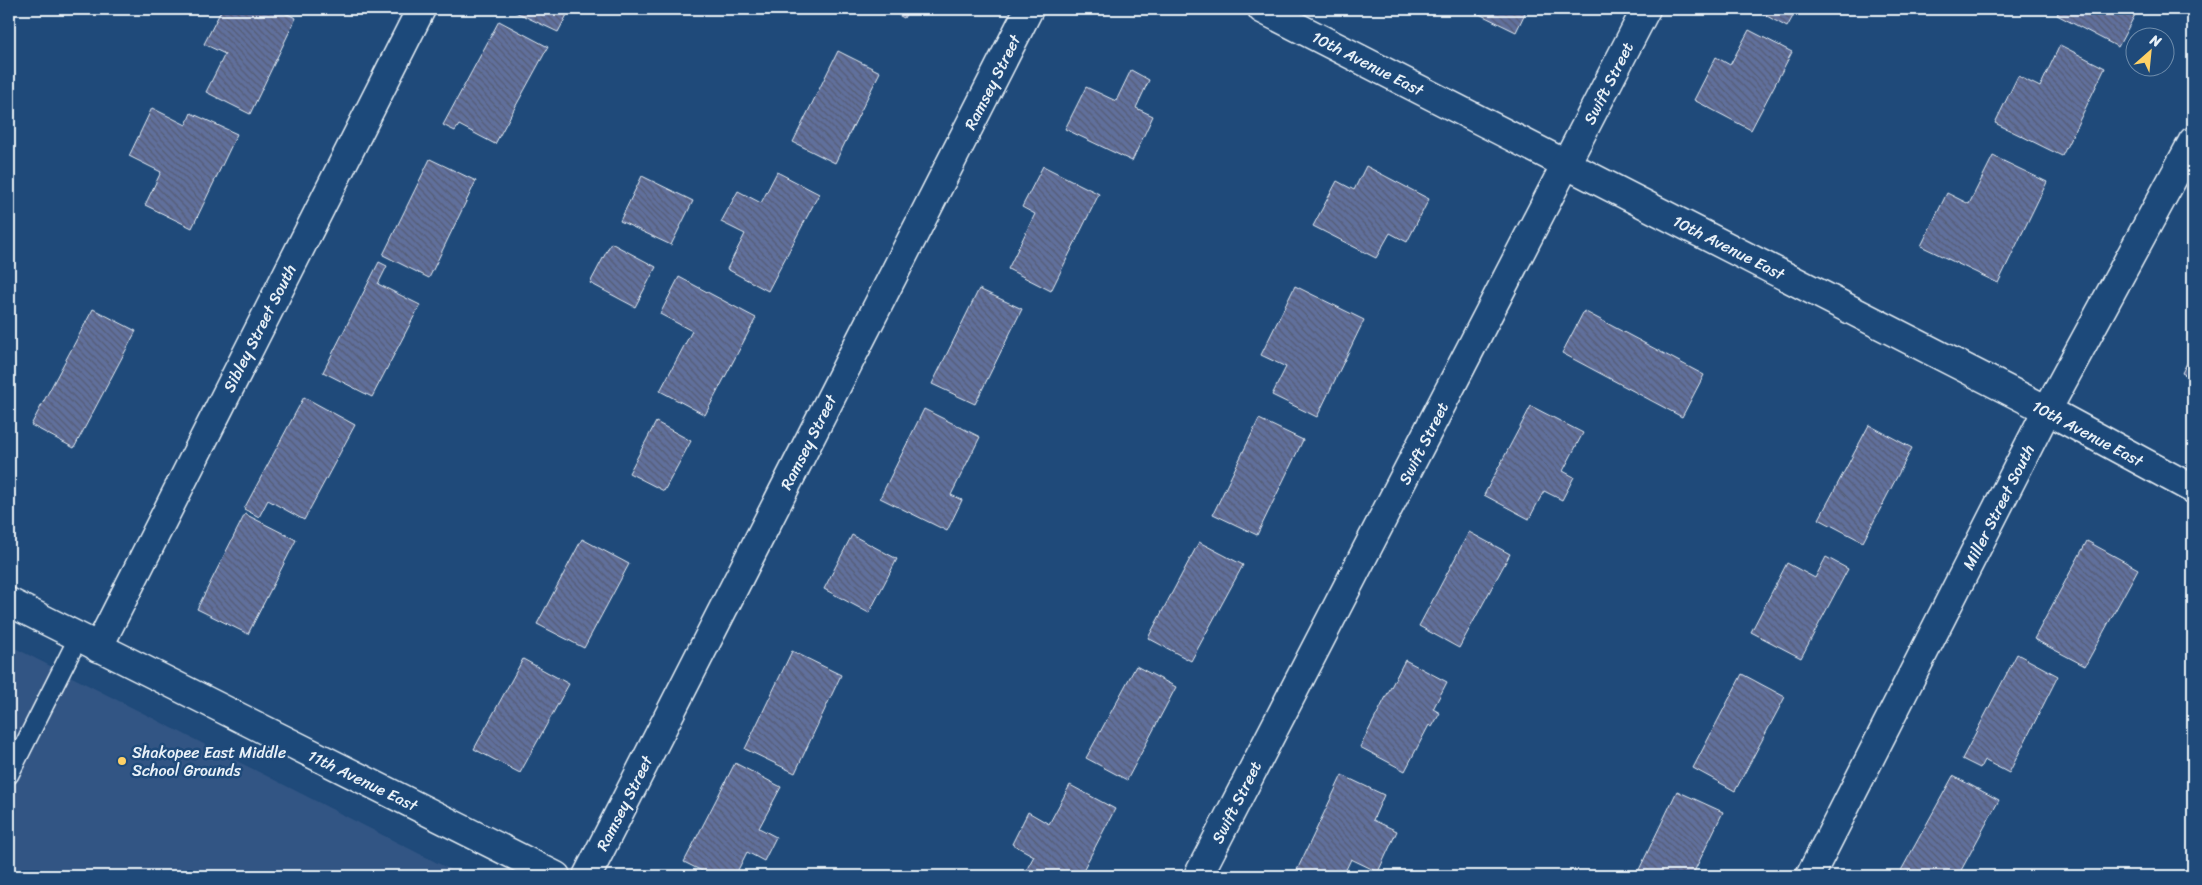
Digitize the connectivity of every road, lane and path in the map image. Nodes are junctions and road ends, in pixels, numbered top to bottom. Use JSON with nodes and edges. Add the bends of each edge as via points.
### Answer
{"nodes":[{"id":1,"x":421,"y":9,"type":"edge"},
{"id":2,"x":1029,"y":9,"type":"edge"},
{"id":3,"x":1262,"y":9,"type":"edge"},
{"id":4,"x":1646,"y":9,"type":"edge"},
{"id":5,"x":2193,"y":141,"type":"edge"},
{"id":6,"x":1567,"y":164,"type":"junction"},
{"id":7,"x":2047,"y":410,"type":"junction"},
{"id":8,"x":2193,"y":489,"type":"edge"},
{"id":9,"x":9,"y":602,"type":"edge"},
{"id":10,"x":88,"y":643,"type":"junction"},
{"id":11,"x":9,"y":775,"type":"edge"},
{"id":12,"x":556,"y":876,"type":"edge"},
{"id":13,"x":587,"y":876,"type":"edge"},
{"id":14,"x":1198,"y":876,"type":"edge"},
{"id":15,"x":1810,"y":876,"type":"edge"}],
"edges":[{"from":1,"to":10,"type":"street","name":"Sibley Street South"},
{"from":2,"to":13,"type":"street","name":"Ramsey Street"},
{"from":3,"to":6,"type":"street","name":"10th Avenue East"},
{"from":4,"to":6,"type":"street","name":"Swift Street"},
{"from":5,"to":7,"type":"street","name":"Miller Street South"},
{"from":6,"to":7,"type":"street","name":"10th Avenue East"},
{"from":6,"to":14,"type":"street","name":"Swift Street"},
{"from":7,"to":8,"type":"street","name":"10th Avenue East"},
{"from":7,"to":15,"type":"street","name":"Miller Street South"},
{"from":9,"to":10,"type":"street","name":"11th Avenue East"},
{"from":10,"to":11,"type":"lane"},
{"from":10,"to":12,"type":"street","name":"11th Avenue East"}]}
